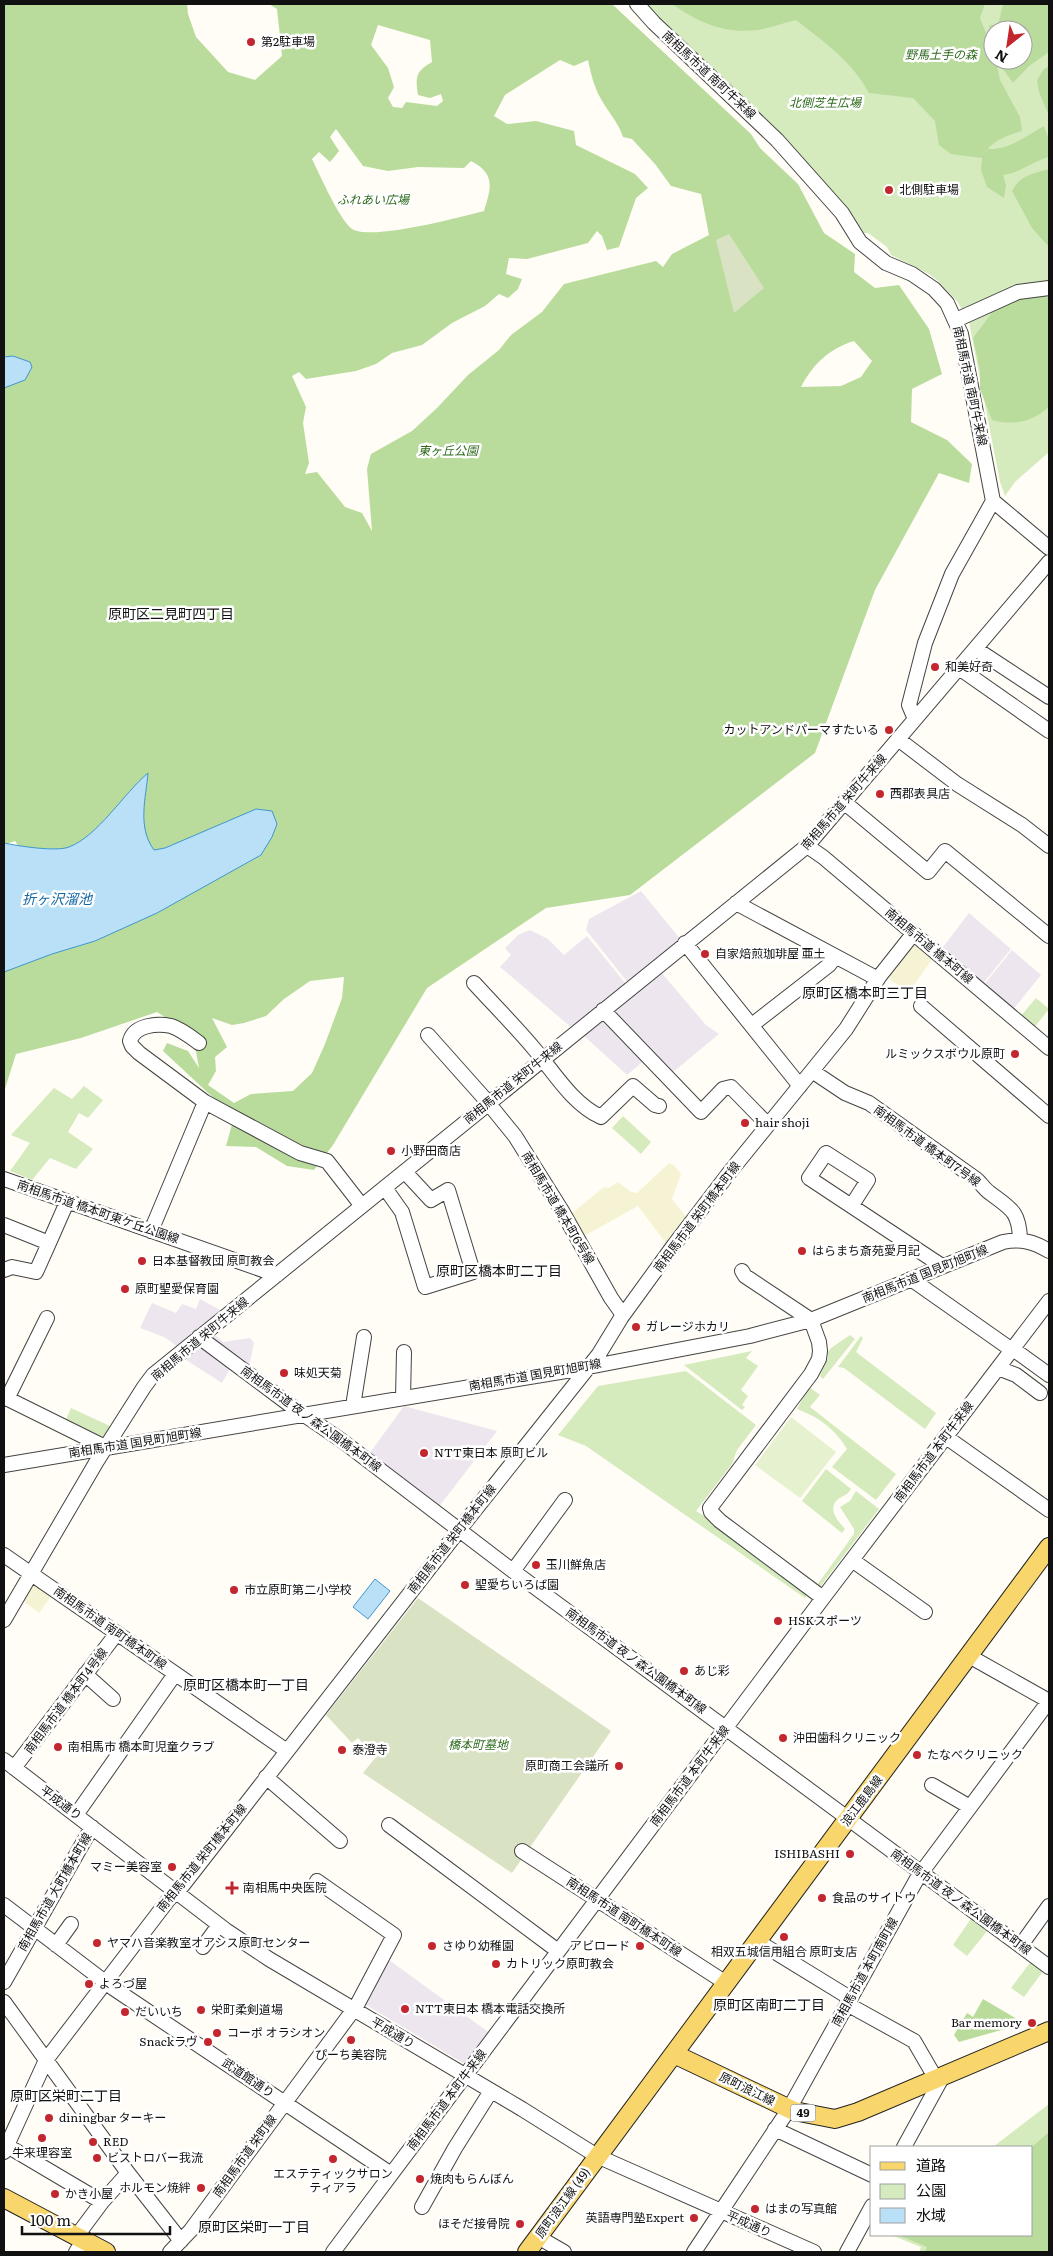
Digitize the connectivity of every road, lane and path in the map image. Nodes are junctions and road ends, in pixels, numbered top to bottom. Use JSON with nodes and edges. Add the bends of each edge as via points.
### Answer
{"nodes":[{"id":1,"x":637,"y":4,"type":"edge"},
{"id":2,"x":1049,"y":288,"type":"edge"},
{"id":3,"x":956,"y":320,"type":"junction"},
{"id":4,"x":992,"y":501,"type":"junction"},
{"id":5,"x":1049,"y":548,"type":"edge"},
{"id":6,"x":1049,"y":562,"type":"edge"},
{"id":7,"x":976,"y":649,"type":"junction"},
{"id":8,"x":959,"y":668,"type":"junction"},
{"id":9,"x":1049,"y":697,"type":"edge"},
{"id":10,"x":915,"y":719,"type":"junction"},
{"id":11,"x":1049,"y":732,"type":"edge"},
{"id":12,"x":898,"y":739,"type":"junction"},
{"id":13,"x":845,"y":803,"type":"junction"},
{"id":14,"x":807,"y":846,"type":"junction"},
{"id":15,"x":1049,"y":846,"type":"edge"},
{"id":16,"x":736,"y":903,"type":"junction"},
{"id":17,"x":913,"y":934,"type":"junction"},
{"id":18,"x":1049,"y":936,"type":"edge"},
{"id":19,"x":685,"y":943,"type":"junction"},
{"id":20,"x":835,"y":957,"type":"junction"},
{"id":21,"x":878,"y":979,"type":"junction"},
{"id":22,"x":474,"y":983,"type":"dead end"},
{"id":23,"x":921,"y":1006,"type":"dead end"},
{"id":24,"x":603,"y":1010,"type":"junction"},
{"id":25,"x":752,"y":1025,"type":"junction"},
{"id":26,"x":428,"y":1035,"type":"dead end"},
{"id":27,"x":199,"y":1043,"type":"dead end"},
{"id":28,"x":1049,"y":1048,"type":"edge"},
{"id":29,"x":542,"y":1060,"type":"junction"},
{"id":30,"x":812,"y":1071,"type":"junction"},
{"id":31,"x":800,"y":1086,"type":"junction"},
{"id":32,"x":205,"y":1102,"type":"junction"},
{"id":33,"x":489,"y":1103,"type":"junction"},
{"id":34,"x":659,"y":1106,"type":"dead end"},
{"id":35,"x":1049,"y":1116,"type":"edge"},
{"id":36,"x":768,"y":1125,"type":"junction"},
{"id":37,"x":405,"y":1172,"type":"junction"},
{"id":38,"x":4,"y":1179,"type":"edge"},
{"id":39,"x":385,"y":1188,"type":"junction"},
{"id":40,"x":66,"y":1202,"type":"junction"},
{"id":41,"x":362,"y":1206,"type":"junction"},
{"id":42,"x":852,"y":1206,"type":"dead end"},
{"id":43,"x":4,"y":1225,"type":"edge"},
{"id":44,"x":151,"y":1231,"type":"junction"},
{"id":45,"x":1020,"y":1239,"type":"junction"},
{"id":46,"x":50,"y":1243,"type":"junction"},
{"id":47,"x":1049,"y":1251,"type":"edge"},
{"id":48,"x":942,"y":1266,"type":"junction"},
{"id":49,"x":4,"y":1270,"type":"edge"},
{"id":50,"x":742,"y":1271,"type":"dead end"},
{"id":51,"x":277,"y":1275,"type":"junction"},
{"id":52,"x":911,"y":1279,"type":"junction"},
{"id":53,"x":1049,"y":1301,"type":"edge"},
{"id":54,"x":624,"y":1315,"type":"junction"},
{"id":55,"x":46,"y":1318,"type":"dead end"},
{"id":56,"x":810,"y":1320,"type":"junction"},
{"id":57,"x":199,"y":1337,"type":"junction"},
{"id":58,"x":364,"y":1337,"type":"dead end"},
{"id":59,"x":1012,"y":1350,"type":"junction"},
{"id":60,"x":404,"y":1352,"type":"dead end"},
{"id":61,"x":588,"y":1366,"type":"junction"},
{"id":62,"x":998,"y":1368,"type":"junction"},
{"id":63,"x":1049,"y":1375,"type":"edge"},
{"id":64,"x":1040,"y":1393,"type":"dead end"},
{"id":65,"x":5,"y":1398,"type":"edge"},
{"id":66,"x":403,"y":1398,"type":"junction"},
{"id":67,"x":353,"y":1406,"type":"junction"},
{"id":68,"x":305,"y":1415,"type":"junction"},
{"id":69,"x":946,"y":1437,"type":"junction"},
{"id":70,"x":107,"y":1448,"type":"junction"},
{"id":71,"x":4,"y":1465,"type":"edge"},
{"id":72,"x":565,"y":1500,"type":"dead end"},
{"id":73,"x":1049,"y":1510,"type":"edge"},
{"id":74,"x":459,"y":1530,"type":"junction"},
{"id":75,"x":1049,"y":1547,"type":"edge"},
{"id":76,"x":4,"y":1555,"type":"edge"},
{"id":77,"x":852,"y":1560,"type":"junction"},
{"id":78,"x":513,"y":1570,"type":"junction"},
{"id":79,"x":31,"y":1572,"type":"junction"},
{"id":80,"x":823,"y":1598,"type":"junction"},
{"id":81,"x":925,"y":1612,"type":"dead end"},
{"id":82,"x":4,"y":1620,"type":"edge"},
{"id":83,"x":117,"y":1633,"type":"junction"},
{"id":84,"x":969,"y":1656,"type":"junction"},
{"id":85,"x":85,"y":1674,"type":"junction"},
{"id":86,"x":176,"y":1674,"type":"junction"},
{"id":87,"x":112,"y":1699,"type":"dead end"},
{"id":88,"x":1049,"y":1701,"type":"edge"},
{"id":89,"x":726,"y":1729,"type":"junction"},
{"id":90,"x":287,"y":1751,"type":"junction"},
{"id":91,"x":9,"y":1764,"type":"edge"},
{"id":92,"x":266,"y":1778,"type":"junction"},
{"id":93,"x":932,"y":1785,"type":"dead end"},
{"id":94,"x":970,"y":1807,"type":"junction"},
{"id":95,"x":76,"y":1815,"type":"junction"},
{"id":96,"x":849,"y":1819,"type":"junction"},
{"id":97,"x":389,"y":1825,"type":"dead end"},
{"id":98,"x":92,"y":1827,"type":"junction"},
{"id":99,"x":340,"y":1841,"type":"dead end"},
{"id":100,"x":522,"y":1852,"type":"dead end"},
{"id":101,"x":921,"y":1873,"type":"junction"},
{"id":102,"x":317,"y":1881,"type":"dead end"},
{"id":103,"x":176,"y":1892,"type":"junction"},
{"id":104,"x":596,"y":1900,"type":"junction"},
{"id":105,"x":4,"y":1904,"type":"edge"},
{"id":106,"x":1049,"y":1906,"type":"edge"},
{"id":107,"x":71,"y":1924,"type":"dead end"},
{"id":108,"x":219,"y":1925,"type":"junction"},
{"id":109,"x":34,"y":1928,"type":"junction"},
{"id":110,"x":757,"y":1941,"type":"junction"},
{"id":111,"x":56,"y":1945,"type":"junction"},
{"id":112,"x":1022,"y":1945,"type":"junction"},
{"id":113,"x":203,"y":1948,"type":"dead end"},
{"id":114,"x":558,"y":1951,"type":"junction"},
{"id":115,"x":1049,"y":1966,"type":"edge"},
{"id":116,"x":4,"y":1982,"type":"edge"},
{"id":117,"x":106,"y":1982,"type":"junction"},
{"id":118,"x":726,"y":1983,"type":"junction"},
{"id":119,"x":849,"y":2001,"type":"junction"},
{"id":120,"x":4,"y":2002,"type":"edge"},
{"id":121,"x":353,"y":2009,"type":"junction"},
{"id":122,"x":1049,"y":2031,"type":"edge"},
{"id":123,"x":674,"y":2054,"type":"junction"},
{"id":124,"x":46,"y":2060,"type":"junction"},
{"id":125,"x":468,"y":2071,"type":"junction"},
{"id":126,"x":940,"y":2078,"type":"junction"},
{"id":127,"x":491,"y":2091,"type":"junction"},
{"id":128,"x":284,"y":2102,"type":"junction"},
{"id":129,"x":789,"y":2109,"type":"junction"},
{"id":130,"x":775,"y":2129,"type":"junction"},
{"id":131,"x":905,"y":2146,"type":"edge"},
{"id":132,"x":5,"y":2147,"type":"edge"},
{"id":133,"x":598,"y":2155,"type":"junction"},
{"id":134,"x":128,"y":2173,"type":"junction"},
{"id":135,"x":870,"y":2173,"type":"edge"},
{"id":136,"x":391,"y":2174,"type":"junction"},
{"id":137,"x":4,"y":2198,"type":"edge"},
{"id":138,"x":102,"y":2202,"type":"junction"},
{"id":139,"x":422,"y":2207,"type":"dead end"},
{"id":140,"x":870,"y":2210,"type":"edge"},
{"id":141,"x":720,"y":2212,"type":"junction"},
{"id":142,"x":538,"y":2237,"type":"junction"},
{"id":143,"x":181,"y":2241,"type":"junction"},
{"id":144,"x":78,"y":2243,"type":"edge"},
{"id":145,"x":106,"y":2252,"type":"edge"},
{"id":146,"x":170,"y":2252,"type":"edge"},
{"id":147,"x":333,"y":2252,"type":"edge"},
{"id":148,"x":527,"y":2252,"type":"edge"},
{"id":149,"x":564,"y":2252,"type":"edge"},
{"id":150,"x":694,"y":2252,"type":"edge"},
{"id":151,"x":814,"y":2252,"type":"edge"},
{"id":152,"x":847,"y":2252,"type":"edge"}],
"edges":[{"from":1,"to":3,"type":"street","name":"南相馬市道 南町牛来線","via":[[777,140],[842,214],[860,242],[886,263],[912,274],[934,289]]},
{"from":2,"to":3,"type":"street","via":[[1018,292]]},
{"from":3,"to":4,"type":"street","name":"南相馬市道 南町牛来線"},
{"from":4,"to":5,"type":"street"},
{"from":4,"to":10,"type":"street","via":[[952,574],[925,643],[910,705]]},
{"from":6,"to":7,"type":"street","name":"南相馬市道 栄町牛来線"},
{"from":7,"to":8,"type":"street","name":"南相馬市道 栄町牛来線"},
{"from":7,"to":9,"type":"street"},
{"from":8,"to":10,"type":"street","name":"南相馬市道 栄町牛来線"},
{"from":8,"to":11,"type":"street"},
{"from":10,"to":12,"type":"street","name":"南相馬市道 栄町牛来線"},
{"from":12,"to":13,"type":"street","name":"南相馬市道 栄町牛来線"},
{"from":12,"to":15,"type":"street","via":[[957,784]]},
{"from":13,"to":14,"type":"street","name":"南相馬市道 栄町牛来線"},
{"from":13,"to":18,"type":"street","via":[[928,872],[945,851]]},
{"from":14,"to":16,"type":"street","name":"南相馬市道 栄町牛来線"},
{"from":14,"to":17,"type":"street","name":"南相馬市道 橋本町線"},
{"from":16,"to":19,"type":"street","name":"南相馬市道 栄町牛来線"},
{"from":16,"to":20,"type":"street"},
{"from":17,"to":21,"type":"street","name":"南相馬市道 栄町橋本町線"},
{"from":17,"to":28,"type":"street","name":"南相馬市道 橋本町線"},
{"from":19,"to":24,"type":"street","name":"南相馬市道 栄町牛来線"},
{"from":19,"to":25,"type":"street"},
{"from":20,"to":21,"type":"street"},
{"from":20,"to":25,"type":"street","via":[[829,966]]},
{"from":21,"to":30,"type":"street","name":"南相馬市道 栄町橋本町線","via":[[846,1029]]},
{"from":22,"to":29,"type":"street"},
{"from":23,"to":35,"type":"street"},
{"from":24,"to":29,"type":"street","name":"南相馬市道 栄町牛来線"},
{"from":24,"to":36,"type":"street","via":[[701,1112],[730,1086]]},
{"from":25,"to":31,"type":"street"},
{"from":26,"to":33,"type":"street","name":"南相馬市道 橋本町6号線"},
{"from":27,"to":32,"type":"street","via":[[178,1029],[163,1025],[139,1028],[130,1041],[139,1053]]},
{"from":29,"to":33,"type":"street","name":"南相馬市道 栄町牛来線"},
{"from":29,"to":34,"type":"street","via":[[571,1094],[601,1117],[633,1086]]},
{"from":30,"to":31,"type":"street","name":"南相馬市道 栄町橋本町線"},
{"from":30,"to":45,"type":"street","name":"南相馬市道 橋本町7号線","via":[[845,1093],[868,1103],[976,1179],[1012,1210],[1019,1223]]},
{"from":31,"to":36,"type":"street","name":"南相馬市道 栄町橋本町線"},
{"from":32,"to":41,"type":"street","via":[[300,1153],[327,1161]]},
{"from":32,"to":44,"type":"street"},
{"from":33,"to":37,"type":"street","name":"南相馬市道 栄町牛来線"},
{"from":33,"to":54,"type":"street","name":"南相馬市道 橋本町6号線","via":[[519,1141]]},
{"from":36,"to":54,"type":"street","name":"南相馬市道 栄町橋本町線"},
{"from":37,"to":39,"type":"street","name":"南相馬市道 栄町牛来線"},
{"from":37,"to":39,"type":"street","via":[[430,1200],[448,1190],[473,1272],[425,1287],[402,1212]]},
{"from":38,"to":40,"type":"street","name":"南相馬市道 橋本町東ケ丘公園線"},
{"from":39,"to":41,"type":"street","name":"南相馬市道 栄町牛来線"},
{"from":40,"to":44,"type":"street","name":"南相馬市道 橋本町東ケ丘公園線"},
{"from":40,"to":46,"type":"street"},
{"from":41,"to":51,"type":"street","name":"南相馬市道 栄町牛来線"},
{"from":42,"to":48,"type":"street"},
{"from":43,"to":46,"type":"street"},
{"from":44,"to":51,"type":"street","name":"南相馬市道 橋本町東ケ丘公園線"},
{"from":45,"to":47,"type":"street"},
{"from":45,"to":48,"type":"street","name":"南相馬市道 国見町旭町線","via":[[1003,1242]]},
{"from":46,"to":49,"type":"street","via":[[36,1272],[12,1267]]},
{"from":48,"to":52,"type":"street","name":"南相馬市道 国見町旭町線"},
{"from":50,"to":56,"type":"street"},
{"from":51,"to":57,"type":"street","name":"南相馬市道 栄町牛来線"},
{"from":52,"to":56,"type":"street","name":"南相馬市道 国見町旭町線"},
{"from":52,"to":59,"type":"street"},
{"from":53,"to":59,"type":"street","name":"南相馬市道 本町牛来線"},
{"from":54,"to":61,"type":"street","name":"南相馬市道 栄町橋本町線"},
{"from":55,"to":65,"type":"street"},
{"from":56,"to":61,"type":"street","name":"南相馬市道 国見町旭町線","via":[[711,1344]]},
{"from":56,"to":80,"type":"street","via":[[819,1342],[819,1359],[815,1367],[710,1508],[720,1521]]},
{"from":57,"to":68,"type":"street","name":"南相馬市道 夜ノ森公園橋本町線"},
{"from":57,"to":70,"type":"street","name":"南相馬市道 栄町牛来線","via":[[148,1382]]},
{"from":58,"to":67,"type":"street"},
{"from":59,"to":62,"type":"street","name":"南相馬市道 本町牛来線"},
{"from":59,"to":63,"type":"street"},
{"from":60,"to":66,"type":"street"},
{"from":61,"to":66,"type":"street","name":"南相馬市道 国見町旭町線"},
{"from":61,"to":74,"type":"street","name":"南相馬市道 栄町橋本町線"},
{"from":62,"to":64,"type":"street","via":[[1016,1375]]},
{"from":62,"to":69,"type":"street","name":"南相馬市道 本町牛来線"},
{"from":65,"to":70,"type":"street"},
{"from":66,"to":67,"type":"street","name":"南相馬市道 国見町旭町線"},
{"from":67,"to":68,"type":"street","name":"南相馬市道 国見町旭町線"},
{"from":68,"to":70,"type":"street","name":"南相馬市道 国見町旭町線"},
{"from":68,"to":74,"type":"street","name":"南相馬市道 夜ノ森公園橋本町線"},
{"from":69,"to":73,"type":"street"},
{"from":69,"to":77,"type":"street","name":"南相馬市道 本町牛来線"},
{"from":70,"to":71,"type":"street","name":"南相馬市道 国見町旭町線"},
{"from":70,"to":79,"type":"street","name":"南相馬市道 栄町牛来線"},
{"from":72,"to":78,"type":"street"},
{"from":74,"to":78,"type":"street","name":"南相馬市道 夜ノ森公園橋本町線"},
{"from":74,"to":90,"type":"street","name":"南相馬市道 栄町橋本町線"},
{"from":75,"to":84,"type":"main road","name":"浪江鹿島線"},
{"from":76,"to":79,"type":"street","name":"南相馬市道 南町橋本町線"},
{"from":77,"to":80,"type":"street","name":"南相馬市道 本町牛来線"},
{"from":77,"to":81,"type":"street"},
{"from":78,"to":89,"type":"street","name":"南相馬市道 夜ノ森公園橋本町線"},
{"from":79,"to":82,"type":"street","name":"南相馬市道 栄町牛来線"},
{"from":79,"to":83,"type":"street","name":"南相馬市道 南町橋本町線"},
{"from":80,"to":89,"type":"street","name":"南相馬市道 本町牛来線"},
{"from":83,"to":85,"type":"street","name":"南相馬市道 橋本町4号線"},
{"from":83,"to":86,"type":"street","name":"南相馬市道 南町橋本町線"},
{"from":84,"to":88,"type":"street"},
{"from":84,"to":96,"type":"main road","name":"浪江鹿島線"},
{"from":85,"to":87,"type":"street"},
{"from":85,"to":91,"type":"street","name":"南相馬市道 橋本町4号線"},
{"from":86,"to":90,"type":"street","name":"南相馬市道 南町橋本町線"},
{"from":86,"to":95,"type":"street","name":"南相馬市道 大町橋本町線"},
{"from":88,"to":94,"type":"street","name":"南相馬市道 本町南町線"},
{"from":89,"to":96,"type":"street","name":"南相馬市道 夜ノ森公園橋本町線"},
{"from":89,"to":104,"type":"street","name":"南相馬市道 本町牛来線"},
{"from":90,"to":92,"type":"street","name":"南相馬市道 栄町橋本町線"},
{"from":91,"to":95,"type":"street","name":"平成通り"},
{"from":92,"to":99,"type":"street"},
{"from":92,"to":103,"type":"street","name":"南相馬市道 栄町橋本町線"},
{"from":93,"to":94,"type":"street"},
{"from":94,"to":101,"type":"street","name":"南相馬市道 本町南町線"},
{"from":95,"to":98,"type":"street","name":"平成通り"},
{"from":96,"to":101,"type":"street","name":"南相馬市道 夜ノ森公園橋本町線"},
{"from":96,"to":110,"type":"main road","name":"浪江鹿島線"},
{"from":97,"to":114,"type":"street"},
{"from":98,"to":103,"type":"street","name":"平成通り"},
{"from":98,"to":109,"type":"street","name":"南相馬市道 大町橋本町線"},
{"from":100,"to":104,"type":"street","name":"南相馬市道 南町橋本町線"},
{"from":101,"to":112,"type":"street","name":"南相馬市道 夜ノ森公園橋本町線"},
{"from":101,"to":119,"type":"street","name":"南相馬市道 本町南町線"},
{"from":102,"to":121,"type":"street","name":"南相馬市道 栄町線","via":[[394,1935]]},
{"from":103,"to":108,"type":"street","name":"平成通り"},
{"from":103,"to":117,"type":"street","name":"南相馬市道 栄町橋本町線"},
{"from":104,"to":114,"type":"street","name":"南相馬市道 本町牛来線"},
{"from":104,"to":118,"type":"street","name":"南相馬市道 南町橋本町線"},
{"from":105,"to":109,"type":"street","name":"武道館通り"},
{"from":106,"to":112,"type":"street"},
{"from":107,"to":111,"type":"street"},
{"from":108,"to":113,"type":"street"},
{"from":108,"to":121,"type":"street","name":"平成通り","via":[[263,1956]]},
{"from":109,"to":111,"type":"street","name":"武道館通り"},
{"from":109,"to":116,"type":"street","name":"南相馬市道 大町橋本町線"},
{"from":110,"to":118,"type":"main road","name":"浪江鹿島線"},
{"from":110,"to":119,"type":"street"},
{"from":111,"to":117,"type":"street","name":"武道館通り"},
{"from":112,"to":115,"type":"street","name":"南相馬市道 夜ノ森公園橋本町線"},
{"from":114,"to":125,"type":"street","name":"南相馬市道 本町牛来線"},
{"from":117,"to":124,"type":"street","name":"南相馬市道 栄町橋本町線"},
{"from":117,"to":128,"type":"street","name":"武道館通り"},
{"from":118,"to":123,"type":"main road","name":"浪江鹿島線"},
{"from":119,"to":126,"type":"street","via":[[914,2040]]},
{"from":119,"to":129,"type":"street","name":"南相馬市道 本町南町線"},
{"from":120,"to":124,"type":"street"},
{"from":121,"to":125,"type":"street","name":"平成通り"},
{"from":121,"to":128,"type":"street","name":"南相馬市道 栄町線"},
{"from":122,"to":126,"type":"main road","name":"原町浪江線","number":"49"},
{"from":123,"to":129,"type":"main road","name":"原町浪江線","number":"49"},
{"from":123,"to":133,"type":"main road"},
{"from":124,"to":132,"type":"street","name":"南相馬市道 栄町橋本町線"},
{"from":124,"to":134,"type":"street"},
{"from":125,"to":127,"type":"street","name":"平成通り"},
{"from":125,"to":136,"type":"street","name":"南相馬市道 本町牛来線"},
{"from":126,"to":129,"type":"main road","name":"原町浪江線","number":"49","via":[[845,2117],[825,2118]]},
{"from":126,"to":131,"type":"street"},
{"from":127,"to":133,"type":"street","name":"平成通り"},
{"from":127,"to":139,"type":"street"},
{"from":128,"to":136,"type":"street","name":"武道館通り"},
{"from":128,"to":143,"type":"street","name":"南相馬市道 栄町線"},
{"from":129,"to":130,"type":"street","name":"南相馬市道 本町南町線"},
{"from":130,"to":135,"type":"street"},
{"from":130,"to":141,"type":"street","name":"南相馬市道 本町南町線"},
{"from":132,"to":138,"type":"street"},
{"from":133,"to":141,"type":"street","name":"平成通り"},
{"from":133,"to":142,"type":"main road","name":"原町浪江線 (49)"},
{"from":134,"to":138,"type":"street"},
{"from":134,"to":143,"type":"street"},
{"from":136,"to":147,"type":"street","name":"南相馬市道 本町牛来線"},
{"from":137,"to":144,"type":"main road"},
{"from":138,"to":144,"type":"street"},
{"from":140,"to":152,"type":"street"},
{"from":141,"to":150,"type":"street","name":"南相馬市道 本町南町線"},
{"from":141,"to":151,"type":"street","name":"平成通り"},
{"from":142,"to":148,"type":"main road","name":"原町浪江線 (49)"},
{"from":142,"to":149,"type":"street"},
{"from":143,"to":146,"type":"street","name":"南相馬市道 栄町線"},
{"from":144,"to":145,"type":"main road"}]}
